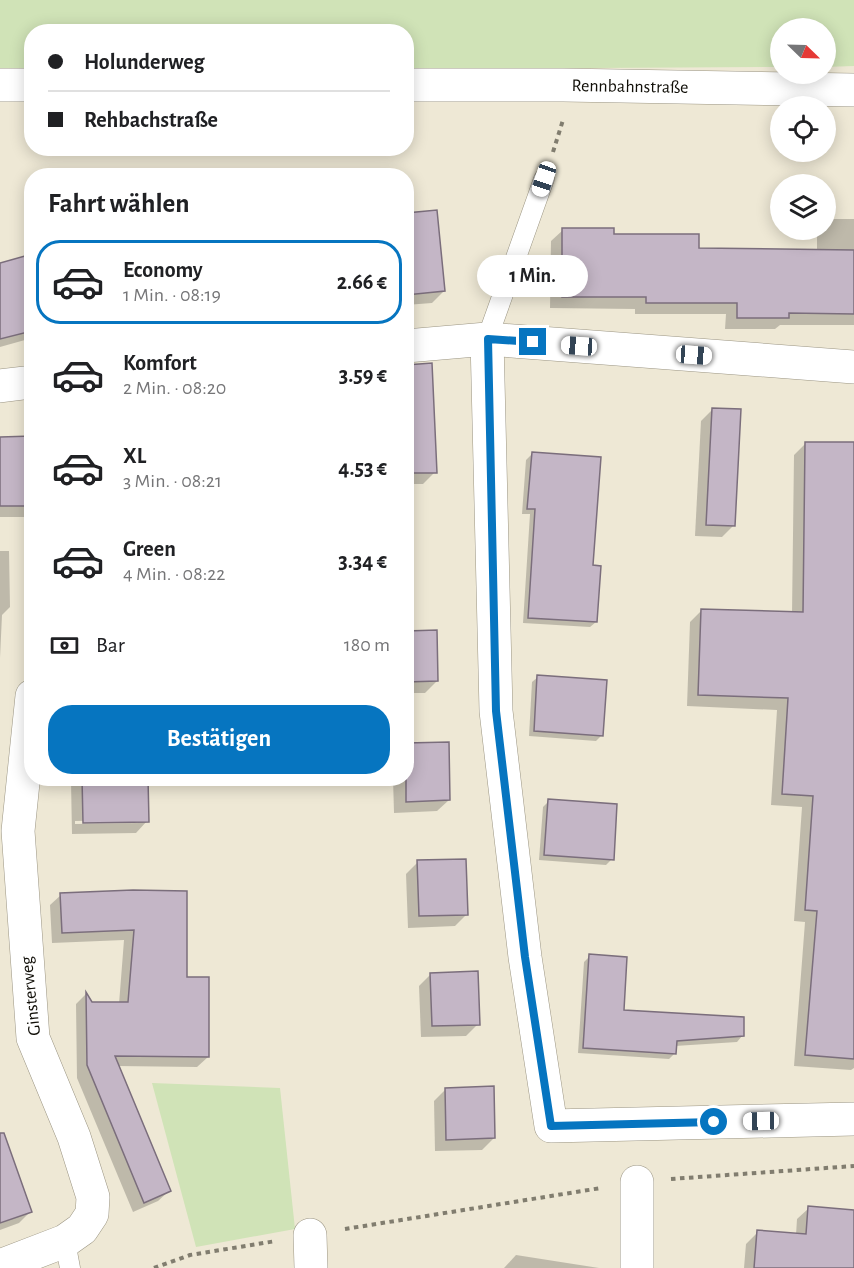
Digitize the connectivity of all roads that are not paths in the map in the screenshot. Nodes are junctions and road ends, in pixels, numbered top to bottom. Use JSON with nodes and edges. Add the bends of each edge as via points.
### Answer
{"nodes":[{"id":1,"x":0,"y":85,"type":"edge"},
{"id":2,"x":24,"y":85,"type":"edge"},
{"id":3,"x":414,"y":85,"type":"edge"},
{"id":4,"x":854,"y":90,"type":"edge"},
{"id":5,"x":544,"y":179,"type":"dead end"},
{"id":6,"x":488,"y":339,"type":"junction"},
{"id":7,"x":414,"y":345,"type":"edge"},
{"id":8,"x":854,"y":367,"type":"edge"},
{"id":9,"x":24,"y":383,"type":"edge"},
{"id":10,"x":0,"y":386,"type":"edge"},
{"id":11,"x":24,"y":773,"type":"edge"},
{"id":12,"x":854,"y":1119,"type":"edge"},
{"id":13,"x":637,"y":1182,"type":"road end"},
{"id":14,"x":310,"y":1235,"type":"road end"},
{"id":15,"x":68,"y":1254,"type":"edge"},
{"id":16,"x":0,"y":1266,"type":"edge"},
{"id":17,"x":311,"y":1268,"type":"edge"},
{"id":18,"x":637,"y":1268,"type":"edge"}],
"edges":[{"from":1,"to":2,"type":"street"},
{"from":3,"to":4,"type":"street","name":"Rennbahnstraße"},
{"from":5,"to":6,"type":"lane"},
{"from":6,"to":7,"type":"street"},
{"from":6,"to":8,"type":"street"},
{"from":6,"to":12,"type":"street","via":[[496,711],[525,957],[551,1126]]},
{"from":9,"to":10,"type":"street"},
{"from":11,"to":15,"type":"street","name":"Ginsterweg","via":[[18,831],[33,1038],[74,1137],[93,1197],[92,1214]]},
{"from":13,"to":18,"type":"street"},
{"from":14,"to":17,"type":"street"},
{"from":15,"to":16,"type":"street","name":"Ginsterweg"}]}
